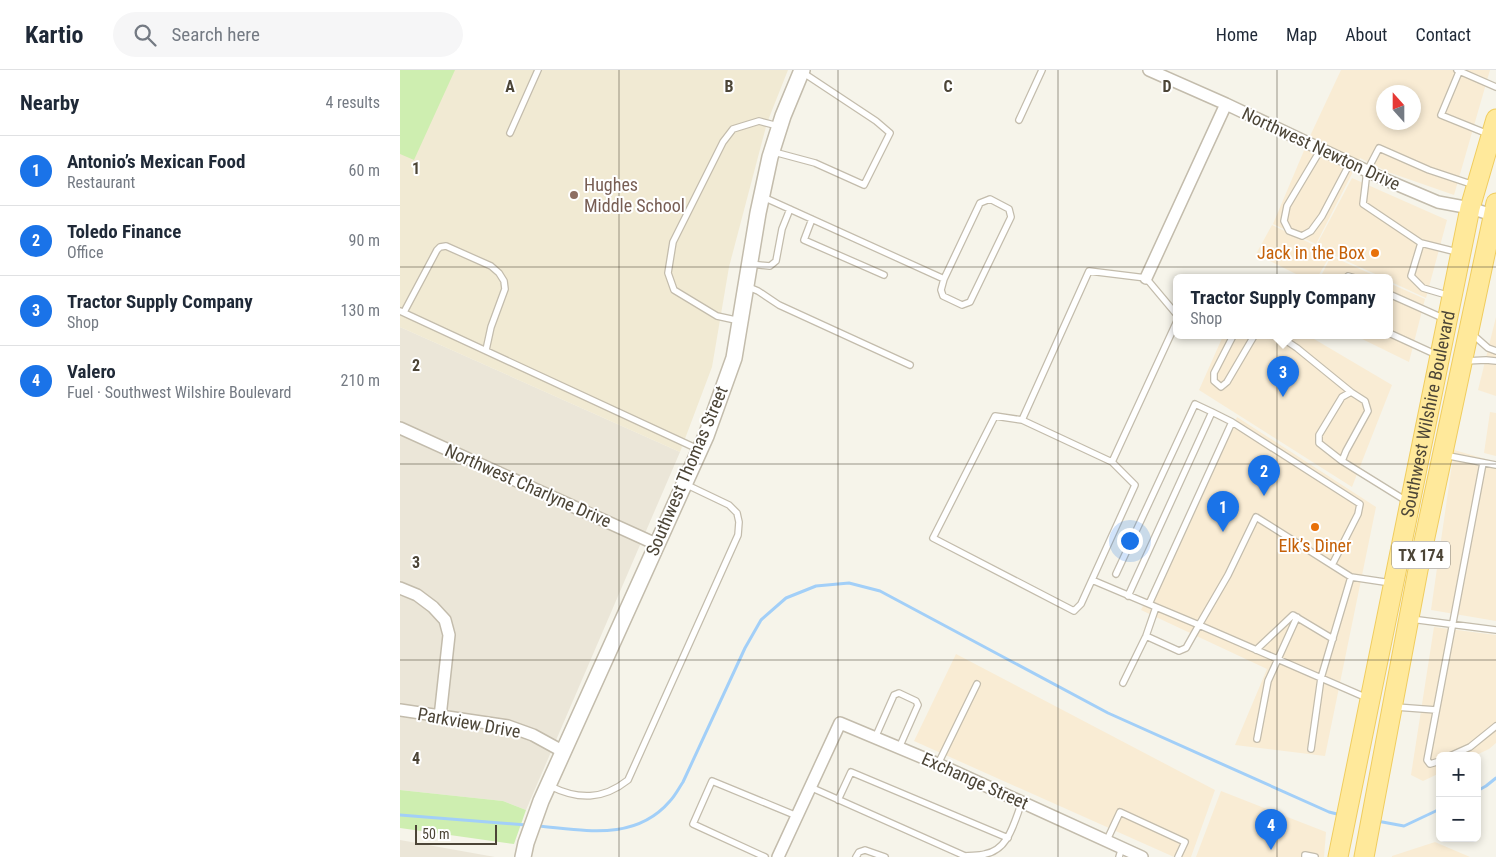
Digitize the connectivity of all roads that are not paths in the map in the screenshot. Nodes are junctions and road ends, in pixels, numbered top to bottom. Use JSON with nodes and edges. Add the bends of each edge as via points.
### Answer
{"nodes":[{"id":1,"x":538,"y":70,"type":"edge"},
{"id":2,"x":802,"y":70,"type":"edge"},
{"id":3,"x":1042,"y":70,"type":"edge"},
{"id":4,"x":1149,"y":70,"type":"edge"},
{"id":5,"x":1458,"y":71,"type":"edge"},
{"id":6,"x":1496,"y":87,"type":"edge"},
{"id":7,"x":1226,"y":104,"type":"junction"},
{"id":8,"x":1019,"y":120,"type":"dead end"},
{"id":9,"x":780,"y":127,"type":"junction"},
{"id":10,"x":1494,"y":127,"type":"edge"},
{"id":11,"x":510,"y":133,"type":"dead end"},
{"id":12,"x":1321,"y":149,"type":"junction"},
{"id":13,"x":772,"y":151,"type":"junction"},
{"id":14,"x":1350,"y":163,"type":"junction"},
{"id":15,"x":1367,"y":171,"type":"junction"},
{"id":16,"x":1476,"y":186,"type":"junction"},
{"id":17,"x":761,"y":196,"type":"junction"},
{"id":18,"x":1470,"y":208,"type":"junction"},
{"id":19,"x":790,"y":209,"type":"junction"},
{"id":20,"x":1495,"y":212,"type":"edge"},
{"id":21,"x":812,"y":219,"type":"junction"},
{"id":22,"x":1421,"y":243,"type":"junction"},
{"id":23,"x":1461,"y":253,"type":"junction"},
{"id":24,"x":750,"y":264,"type":"junction"},
{"id":25,"x":884,"y":275,"type":"dead end"},
{"id":26,"x":1146,"y":278,"type":"junction"},
{"id":27,"x":944,"y":279,"type":"junction"},
{"id":28,"x":746,"y":286,"type":"junction"},
{"id":29,"x":1393,"y":296,"type":"edge"},
{"id":30,"x":1452,"y":297,"type":"junction"},
{"id":31,"x":1173,"y":310,"type":"edge"},
{"id":32,"x":402,"y":312,"type":"edge"},
{"id":33,"x":1447,"y":320,"type":"junction"},
{"id":34,"x":740,"y":321,"type":"junction"},
{"id":35,"x":1173,"y":330,"type":"edge"},
{"id":36,"x":1469,"y":331,"type":"junction"},
{"id":37,"x":1393,"y":335,"type":"edge"},
{"id":38,"x":1231,"y":339,"type":"edge"},
{"id":39,"x":1252,"y":339,"type":"edge"},
{"id":40,"x":1284,"y":339,"type":"edge"},
{"id":41,"x":486,"y":350,"type":"junction"},
{"id":42,"x":1496,"y":351,"type":"edge"},
{"id":43,"x":1440,"y":356,"type":"junction"},
{"id":44,"x":1463,"y":361,"type":"junction"},
{"id":45,"x":1496,"y":361,"type":"edge"},
{"id":46,"x":910,"y":365,"type":"dead end"},
{"id":47,"x":1351,"y":392,"type":"junction"},
{"id":48,"x":1212,"y":412,"type":"junction"},
{"id":49,"x":1022,"y":420,"type":"junction"},
{"id":50,"x":1232,"y":422,"type":"junction"},
{"id":51,"x":400,"y":428,"type":"edge"},
{"id":52,"x":700,"y":450,"type":"junction"},
{"id":53,"x":1442,"y":455,"type":"junction"},
{"id":54,"x":1342,"y":461,"type":"junction"},
{"id":55,"x":1112,"y":462,"type":"junction"},
{"id":56,"x":1484,"y":463,"type":"junction"},
{"id":57,"x":1496,"y":465,"type":"edge"},
{"id":58,"x":684,"y":484,"type":"junction"},
{"id":59,"x":1410,"y":503,"type":"junction"},
{"id":60,"x":656,"y":544,"type":"junction"},
{"id":61,"x":1332,"y":565,"type":"junction"},
{"id":62,"x":1116,"y":574,"type":"dead end"},
{"id":63,"x":1351,"y":577,"type":"junction"},
{"id":64,"x":1092,"y":580,"type":"junction"},
{"id":65,"x":1393,"y":583,"type":"junction"},
{"id":66,"x":400,"y":588,"type":"edge"},
{"id":67,"x":1128,"y":596,"type":"junction"},
{"id":68,"x":1149,"y":604,"type":"junction"},
{"id":69,"x":1156,"y":607,"type":"junction"},
{"id":70,"x":1388,"y":608,"type":"junction"},
{"id":71,"x":1297,"y":617,"type":"junction"},
{"id":72,"x":1409,"y":618,"type":"junction"},
{"id":73,"x":1199,"y":624,"type":"junction"},
{"id":74,"x":1453,"y":624,"type":"junction"},
{"id":75,"x":1496,"y":630,"type":"edge"},
{"id":76,"x":1146,"y":636,"type":"junction"},
{"id":77,"x":1333,"y":639,"type":"junction"},
{"id":78,"x":1256,"y":650,"type":"junction"},
{"id":79,"x":1277,"y":659,"type":"junction"},
{"id":80,"x":1320,"y":678,"type":"junction"},
{"id":81,"x":1123,"y":683,"type":"dead end"},
{"id":82,"x":977,"y":684,"type":"dead end"},
{"id":83,"x":1370,"y":699,"type":"junction"},
{"id":84,"x":1394,"y":700,"type":"junction"},
{"id":85,"x":400,"y":710,"type":"edge"},
{"id":86,"x":1436,"y":710,"type":"junction"},
{"id":87,"x":440,"y":717,"type":"junction"},
{"id":88,"x":1496,"y":726,"type":"edge"},
{"id":89,"x":875,"y":738,"type":"junction"},
{"id":90,"x":1257,"y":739,"type":"dead end"},
{"id":91,"x":898,"y":748,"type":"junction"},
{"id":92,"x":1311,"y":749,"type":"dead end"},
{"id":93,"x":564,"y":752,"type":"junction"},
{"id":94,"x":1459,"y":752,"type":"edge"},
{"id":95,"x":1436,"y":762,"type":"edge"},
{"id":96,"x":938,"y":764,"type":"junction"},
{"id":97,"x":1379,"y":779,"type":"junction"},
{"id":98,"x":548,"y":785,"type":"junction"},
{"id":99,"x":810,"y":787,"type":"junction"},
{"id":100,"x":838,"y":800,"type":"junction"},
{"id":101,"x":1022,"y":802,"type":"junction"},
{"id":102,"x":797,"y":816,"type":"junction"},
{"id":103,"x":1008,"y":838,"type":"junction"},
{"id":104,"x":1107,"y":840,"type":"junction"},
{"id":105,"x":524,"y":850,"type":"edge"},
{"id":106,"x":1120,"y":852,"type":"edge"},
{"id":107,"x":1365,"y":852,"type":"edge"},
{"id":108,"x":765,"y":857,"type":"edge"},
{"id":109,"x":778,"y":857,"type":"edge"},
{"id":110,"x":856,"y":857,"type":"edge"},
{"id":111,"x":885,"y":857,"type":"edge"},
{"id":112,"x":1142,"y":857,"type":"edge"},
{"id":113,"x":1178,"y":857,"type":"edge"},
{"id":114,"x":1305,"y":857,"type":"edge"},
{"id":115,"x":1315,"y":857,"type":"edge"},
{"id":116,"x":1338,"y":857,"type":"edge"}],
"edges":[{"from":1,"to":11,"type":"lane"},
{"from":2,"to":9,"type":"street","name":"Southwest Thomas Street"},
{"from":2,"to":13,"type":"lane","via":[[890,134],[864,185],[815,163]]},
{"from":3,"to":8,"type":"lane"},
{"from":4,"to":7,"type":"street","name":"Northwest Newton Drive"},
{"from":5,"to":6,"type":"lane"},
{"from":5,"to":10,"type":"lane","via":[[1440,115]]},
{"from":7,"to":12,"type":"street","name":"Northwest Newton Drive"},
{"from":7,"to":26,"type":"street"},
{"from":9,"to":13,"type":"street","name":"Southwest Thomas Street"},
{"from":9,"to":34,"type":"lane","via":[[760,122],[733,129],[723,142],[673,242],[668,273],[674,290],[717,316]]},
{"from":10,"to":16,"type":"main road","name":"Southwest Wilshire Boulevard","number":"TX 174"},
{"from":12,"to":14,"type":"street","name":"Northwest Newton Drive"},
{"from":12,"to":14,"type":"lane","via":[[1287,206],[1284,221],[1289,231],[1302,236],[1311,231]]},
{"from":13,"to":17,"type":"street","name":"Southwest Thomas Street"},
{"from":14,"to":15,"type":"street","name":"Northwest Newton Drive"},
{"from":15,"to":16,"type":"lane","via":[[1379,148]]},
{"from":15,"to":18,"type":"street","name":"Northwest Newton Drive","via":[[1438,202]]},
{"from":15,"to":22,"type":"lane","via":[[1363,204]]},
{"from":16,"to":18,"type":"main road","name":"Southwest Wilshire Boulevard","number":"TX 174"},
{"from":17,"to":19,"type":"lane"},
{"from":17,"to":24,"type":"street","name":"Southwest Thomas Street"},
{"from":18,"to":20,"type":"street","name":"Northwest Newton Drive"},
{"from":18,"to":23,"type":"main road","name":"Southwest Wilshire Boulevard","number":"TX 174"},
{"from":19,"to":21,"type":"lane"},
{"from":19,"to":24,"type":"lane","via":[[782,229],[776,261],[770,266]]},
{"from":20,"to":36,"type":"main road","name":"Southwest Wilshire Boulevard","number":"TX 174"},
{"from":21,"to":25,"type":"lane","via":[[804,240]]},
{"from":21,"to":27,"type":"lane"},
{"from":22,"to":23,"type":"lane"},
{"from":22,"to":30,"type":"lane","via":[[1412,276],[1424,288]]},
{"from":23,"to":30,"type":"main road","name":"Southwest Wilshire Boulevard","number":"TX 174"},
{"from":24,"to":28,"type":"street","name":"Southwest Thomas Street"},
{"from":26,"to":31,"type":"lane"},
{"from":26,"to":49,"type":"lane","via":[[1089,271]]},
{"from":27,"to":27,"type":"lane","via":[[943,296],[962,305],[970,302],[1011,217],[1009,209],[990,199],[980,203]]},
{"from":28,"to":34,"type":"street","name":"Southwest Thomas Street"},
{"from":28,"to":46,"type":"lane","via":[[779,305]]},
{"from":29,"to":33,"type":"lane"},
{"from":30,"to":33,"type":"main road","name":"Southwest Wilshire Boulevard","number":"TX 174"},
{"from":32,"to":41,"type":"lane"},
{"from":32,"to":41,"type":"lane","via":[[440,247],[446,246],[491,266],[504,281],[505,289]]},
{"from":33,"to":43,"type":"main road","name":"Southwest Wilshire Boulevard","number":"TX 174"},
{"from":34,"to":52,"type":"street","name":"Southwest Thomas Street","via":[[734,358]]},
{"from":35,"to":55,"type":"lane"},
{"from":36,"to":42,"type":"lane"},
{"from":36,"to":44,"type":"main road","name":"Southwest Wilshire Boulevard","number":"TX 174"},
{"from":37,"to":43,"type":"lane"},
{"from":38,"to":39,"type":"lane","via":[[1214,373],[1214,381],[1221,387]]},
{"from":40,"to":47,"type":"lane"},
{"from":41,"to":52,"type":"lane"},
{"from":43,"to":59,"type":"main road","name":"Southwest Wilshire Boulevard","number":"TX 174"},
{"from":44,"to":45,"type":"lane"},
{"from":44,"to":53,"type":"main road","name":"Southwest Wilshire Boulevard","number":"TX 174"},
{"from":47,"to":54,"type":"lane","via":[[1365,402],[1368,411]]},
{"from":47,"to":54,"type":"lane","via":[[1342,397],[1319,435],[1319,443]]},
{"from":48,"to":50,"type":"lane"},
{"from":48,"to":62,"type":"lane","via":[[1195,404]]},
{"from":48,"to":67,"type":"lane"},
{"from":49,"to":55,"type":"lane"},
{"from":49,"to":64,"type":"lane","via":[[995,416],[933,538],[1074,611],[1081,604]]},
{"from":50,"to":61,"type":"lane","via":[[1360,504]]},
{"from":50,"to":68,"type":"lane"},
{"from":51,"to":60,"type":"street","name":"Northwest Charlyne Drive"},
{"from":52,"to":58,"type":"street","name":"Southwest Thomas Street"},
{"from":53,"to":56,"type":"lane"},
{"from":53,"to":72,"type":"main road","name":"Southwest Wilshire Boulevard","number":"TX 174"},
{"from":54,"to":59,"type":"lane"},
{"from":55,"to":64,"type":"lane","via":[[1135,485]]},
{"from":56,"to":57,"type":"lane"},
{"from":56,"to":74,"type":"lane"},
{"from":58,"to":60,"type":"street","name":"Southwest Thomas Street"},
{"from":58,"to":98,"type":"lane","via":[[729,505],[737,513],[738,535],[654,725],[628,780],[619,788],[608,793],[574,796]]},
{"from":59,"to":65,"type":"main road","name":"Southwest Wilshire Boulevard","number":"TX 174"},
{"from":60,"to":93,"type":"street","name":"Southwest Thomas Street"},
{"from":61,"to":63,"type":"lane"},
{"from":61,"to":73,"type":"lane","via":[[1256,517],[1228,575]]},
{"from":63,"to":65,"type":"lane"},
{"from":63,"to":77,"type":"lane"},
{"from":64,"to":67,"type":"lane"},
{"from":65,"to":70,"type":"main road","name":"Southwest Wilshire Boulevard","number":"TX 174"},
{"from":66,"to":87,"type":"street","via":[[417,595],[445,620],[449,635]]},
{"from":67,"to":68,"type":"lane"},
{"from":68,"to":69,"type":"lane"},
{"from":69,"to":73,"type":"lane"},
{"from":69,"to":76,"type":"lane"},
{"from":70,"to":83,"type":"main road","name":"Southwest Wilshire Boulevard","number":"TX 174"},
{"from":70,"to":84,"type":"main road","via":[[1394,626],[1385,681]]},
{"from":71,"to":77,"type":"lane"},
{"from":71,"to":78,"type":"lane","via":[[1293,615]]},
{"from":71,"to":79,"type":"lane"},
{"from":72,"to":74,"type":"lane"},
{"from":72,"to":84,"type":"main road","name":"Southwest Wilshire Boulevard","number":"TX 174"},
{"from":73,"to":76,"type":"lane","via":[[1186,648],[1179,651]]},
{"from":73,"to":78,"type":"lane"},
{"from":74,"to":75,"type":"lane"},
{"from":74,"to":86,"type":"lane"},
{"from":76,"to":81,"type":"lane"},
{"from":77,"to":80,"type":"lane"},
{"from":78,"to":79,"type":"lane"},
{"from":79,"to":80,"type":"lane"},
{"from":79,"to":90,"type":"lane","via":[[1268,681]]},
{"from":80,"to":83,"type":"lane"},
{"from":80,"to":92,"type":"lane"},
{"from":82,"to":96,"type":"lane"},
{"from":83,"to":97,"type":"main road","via":[[1378,715],[1370,756]]},
{"from":83,"to":116,"type":"main road","name":"Southwest Wilshire Boulevard","number":"TX 174"},
{"from":84,"to":86,"type":"lane"},
{"from":84,"to":97,"type":"main road","name":"Southwest Wilshire Boulevard","number":"TX 174"},
{"from":85,"to":87,"type":"street","name":"Parkview Drive"},
{"from":86,"to":95,"type":"lane","via":[[1427,760],[1430,764]]},
{"from":87,"to":93,"type":"street","name":"Parkview Drive","via":[[508,726]]},
{"from":88,"to":94,"type":"lane"},
{"from":89,"to":91,"type":"street","name":"Exchange Street"},
{"from":89,"to":91,"type":"lane","via":[[894,695],[899,693],[916,700],[918,705]]},
{"from":89,"to":99,"type":"street","name":"Exchange Street","via":[[840,722]]},
{"from":91,"to":96,"type":"street","name":"Exchange Street"},
{"from":93,"to":98,"type":"street","name":"Southwest Thomas Street"},
{"from":96,"to":101,"type":"street","name":"Exchange Street"},
{"from":97,"to":107,"type":"main road","name":"Southwest Wilshire Boulevard","number":"TX 174"},
{"from":98,"to":105,"type":"street","name":"Southwest Thomas Street"},
{"from":99,"to":100,"type":"lane"},
{"from":99,"to":102,"type":"street"},
{"from":100,"to":103,"type":"lane","via":[[965,856],[986,854]]},
{"from":100,"to":103,"type":"lane","via":[[851,772]]},
{"from":101,"to":103,"type":"lane"},
{"from":101,"to":104,"type":"street","name":"Exchange Street"},
{"from":102,"to":108,"type":"lane","via":[[712,781],[693,824]]},
{"from":102,"to":109,"type":"street"},
{"from":104,"to":106,"type":"street","name":"Exchange Street"},
{"from":104,"to":113,"type":"lane","via":[[1120,812],[1185,842]]},
{"from":106,"to":112,"type":"street","name":"Exchange Street"},
{"from":110,"to":111,"type":"lane","via":[[865,850]]},
{"from":114,"to":115,"type":"lane"}]}
